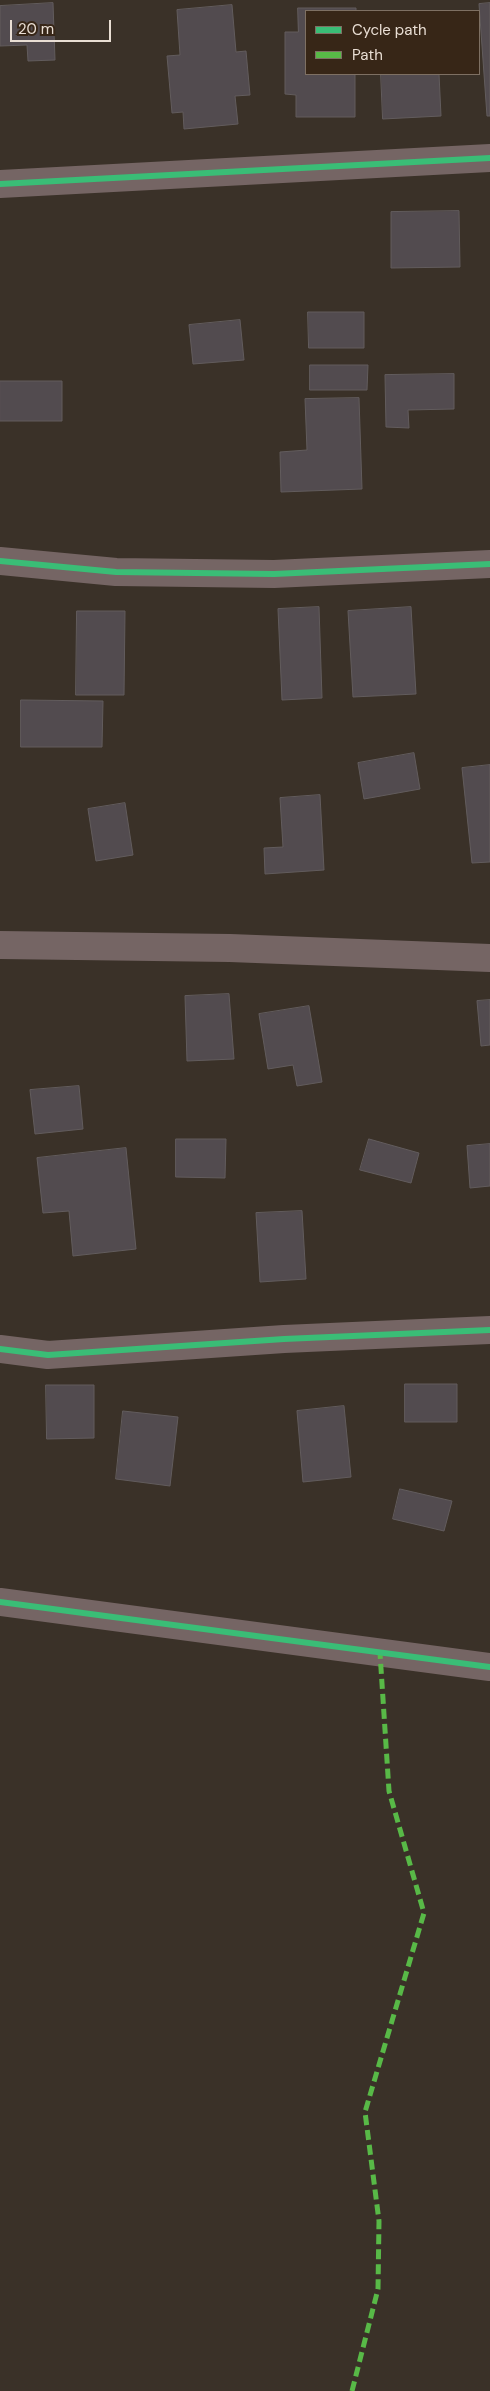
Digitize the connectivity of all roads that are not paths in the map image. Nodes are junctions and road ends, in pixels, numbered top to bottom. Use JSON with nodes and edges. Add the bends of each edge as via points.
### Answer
{"nodes":[{"id":1,"x":490,"y":158,"type":"edge"},
{"id":2,"x":0,"y":184,"type":"edge"},
{"id":3,"x":0,"y":561,"type":"edge"},
{"id":4,"x":490,"y":564,"type":"edge"},
{"id":5,"x":0,"y":945,"type":"edge"},
{"id":6,"x":490,"y":958,"type":"edge"},
{"id":7,"x":490,"y":1330,"type":"edge"},
{"id":8,"x":0,"y":1350,"type":"edge"},
{"id":9,"x":0,"y":1602,"type":"edge"},
{"id":10,"x":490,"y":1667,"type":"edge"}],
"edges":[{"from":1,"to":2,"type":"street"},
{"from":3,"to":4,"type":"street","via":[[116,572],[274,574]]},
{"from":5,"to":6,"type":"street","via":[[230,948]]},
{"from":7,"to":8,"type":"street","via":[[284,1339],[48,1355]]},
{"from":9,"to":10,"type":"street"}]}
